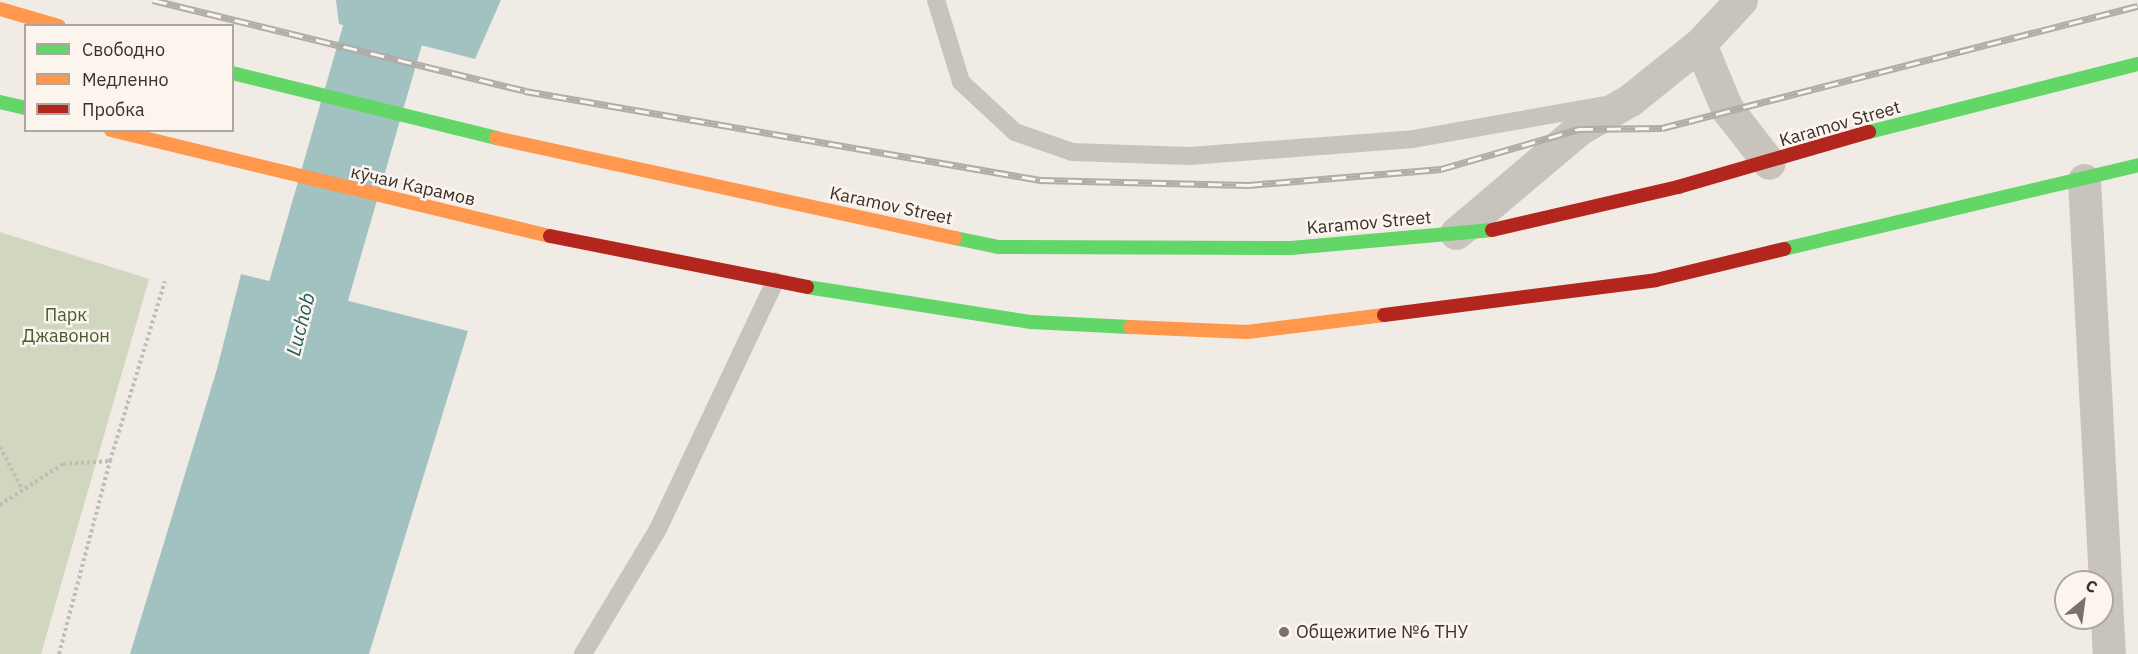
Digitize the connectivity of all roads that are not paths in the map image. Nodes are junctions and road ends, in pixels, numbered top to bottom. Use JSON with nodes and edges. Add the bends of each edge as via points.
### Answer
{"nodes":[{"id":1,"x":936,"y":0,"type":"edge"},
{"id":2,"x":1741,"y":0,"type":"edge"},
{"id":3,"x":0,"y":9,"type":"edge"},
{"id":4,"x":52,"y":24,"type":"edge"},
{"id":5,"x":1700,"y":44,"type":"junction"},
{"id":6,"x":2138,"y":64,"type":"edge"},
{"id":7,"x":234,"y":74,"type":"edge"},
{"id":8,"x":1630,"y":100,"type":"junction"},
{"id":9,"x":0,"y":102,"type":"edge"},
{"id":10,"x":24,"y":108,"type":"edge"},
{"id":11,"x":119,"y":132,"type":"edge"},
{"id":12,"x":1768,"y":163,"type":"junction"},
{"id":13,"x":2138,"y":165,"type":"edge"},
{"id":14,"x":2084,"y":180,"type":"junction"},
{"id":15,"x":1456,"y":233,"type":"junction"},
{"id":16,"x":775,"y":281,"type":"junction"},
{"id":17,"x":583,"y":654,"type":"edge"},
{"id":18,"x":2109,"y":654,"type":"edge"}],
"edges":[{"from":1,"to":8,"type":"lane","via":[[961,82],[1015,132],[1072,152],[1189,156],[1413,139]]},
{"from":2,"to":5,"type":"street"},
{"from":3,"to":4,"type":"main road"},
{"from":5,"to":8,"type":"street"},
{"from":5,"to":12,"type":"street","via":[[1727,109]]},
{"from":6,"to":12,"type":"main road","name":"Karamov Street","via":[[1855,136]]},
{"from":7,"to":15,"type":"main road","name":"Karamov Street","via":[[592,162],[999,247],[1291,248]]},
{"from":8,"to":15,"type":"street","via":[[1579,129]]},
{"from":9,"to":10,"type":"main road"},
{"from":11,"to":16,"type":"main road","name":"кӯчаи Карамов","via":[[585,245]]},
{"from":12,"to":15,"type":"main road","name":"Karamov Street","via":[[1492,230]]},
{"from":13,"to":14,"type":"main road"},
{"from":14,"to":16,"type":"main road","via":[[1656,280],[1247,332],[1030,322]]},
{"from":14,"to":18,"type":"street"},
{"from":16,"to":17,"type":"lane","via":[[658,530]]}]}
